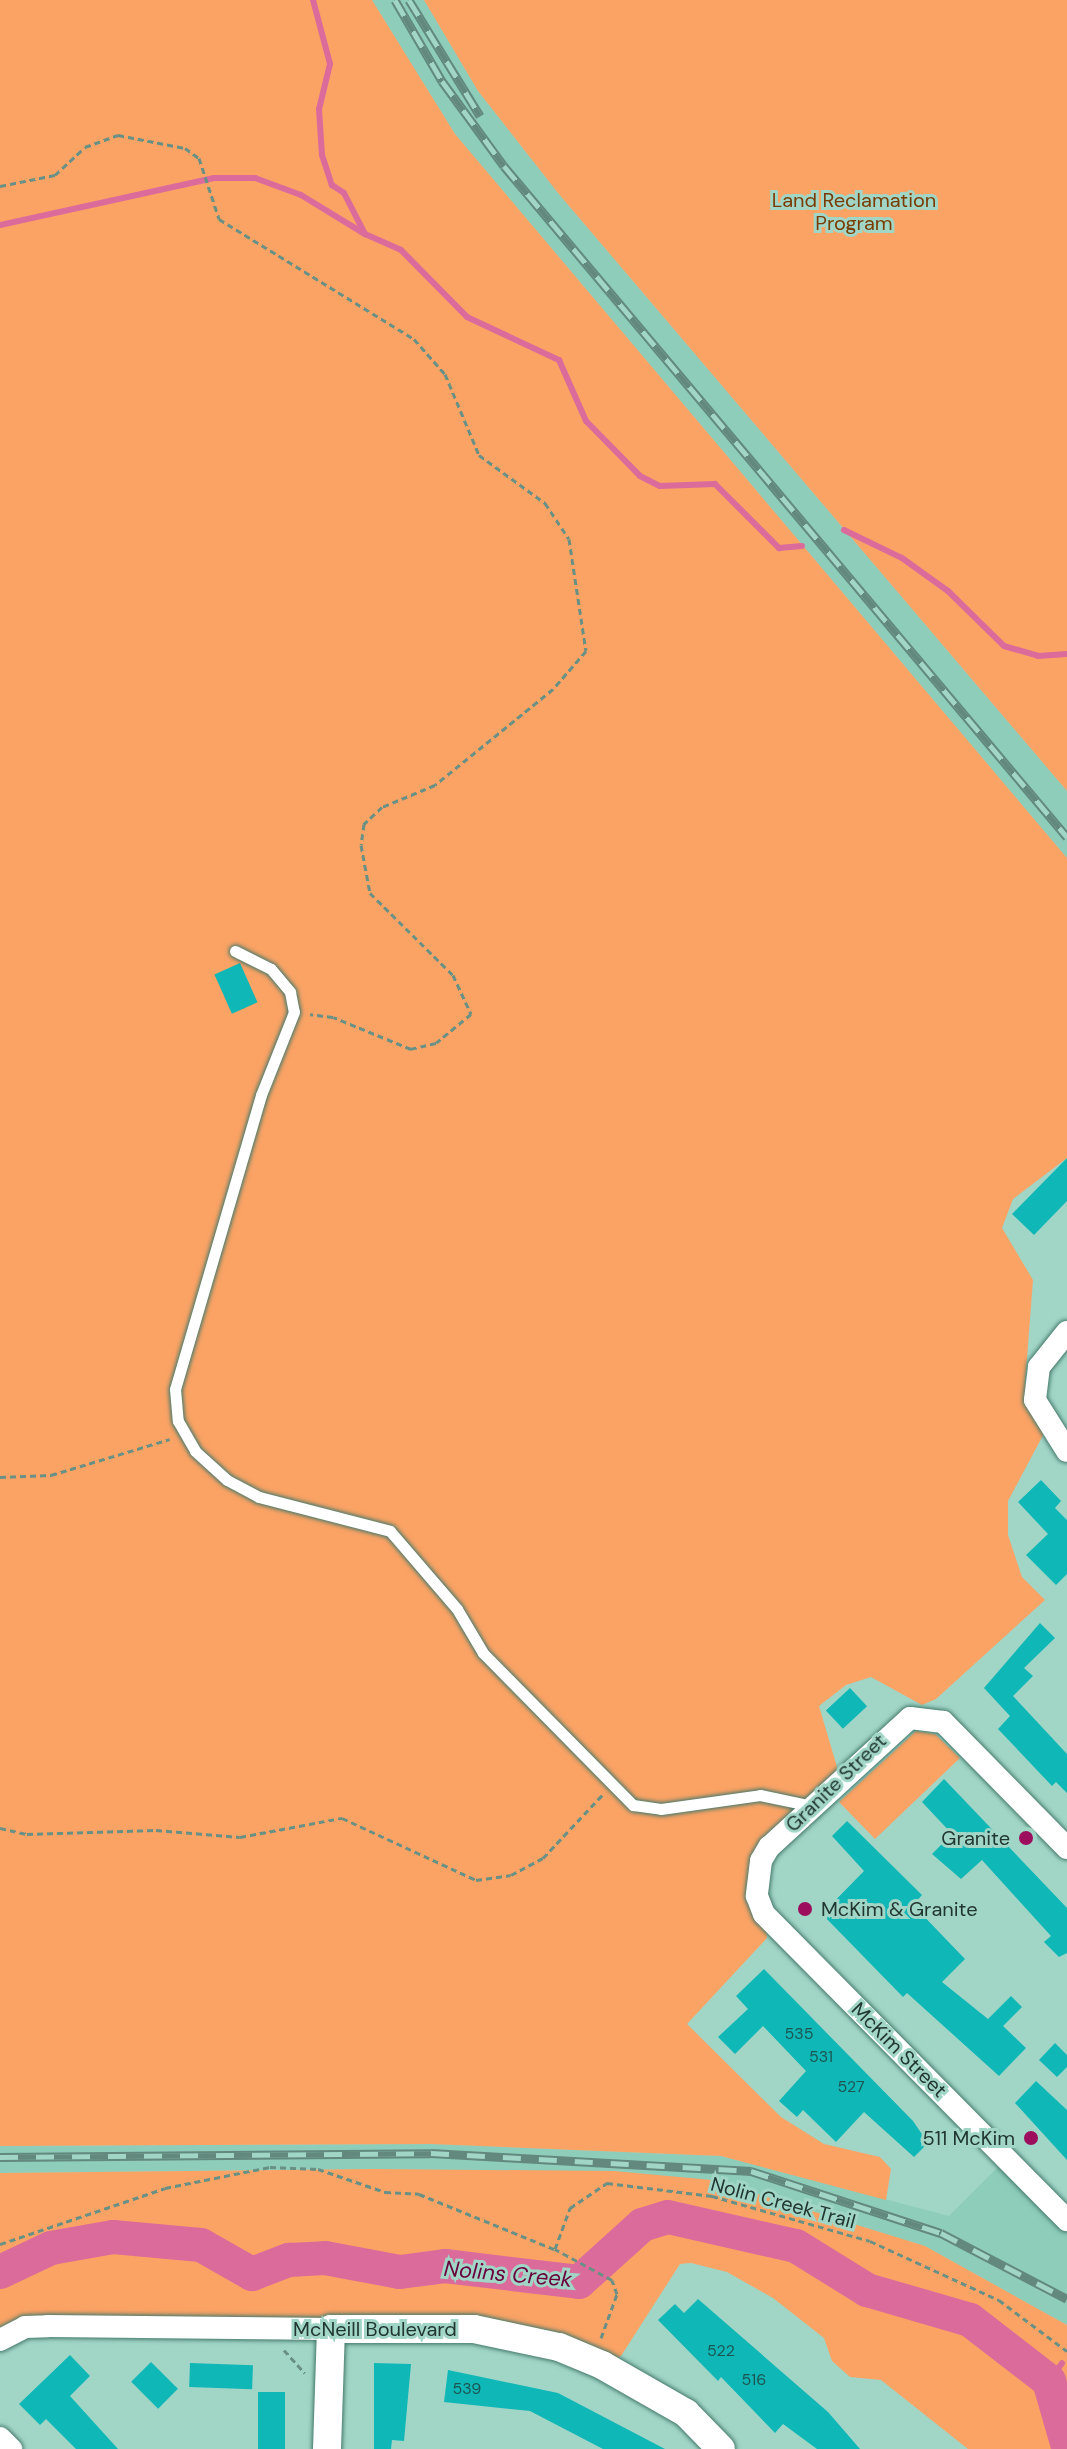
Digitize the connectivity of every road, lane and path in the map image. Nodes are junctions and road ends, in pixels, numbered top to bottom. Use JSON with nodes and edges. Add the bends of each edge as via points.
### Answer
{"nodes":[{"id":1,"x":0,"y":186,"type":"edge"},
{"id":2,"x":235,"y":951,"type":"dead end"},
{"id":3,"x":294,"y":1012,"type":"junction"},
{"id":4,"x":1067,"y":1332,"type":"edge"},
{"id":5,"x":185,"y":1434,"type":"junction"},
{"id":6,"x":1067,"y":1451,"type":"edge"},
{"id":7,"x":0,"y":1477,"type":"edge"},
{"id":8,"x":612,"y":1785,"type":"junction"},
{"id":9,"x":812,"y":1806,"type":"junction"},
{"id":10,"x":0,"y":1828,"type":"edge"},
{"id":11,"x":1067,"y":1848,"type":"edge"},
{"id":12,"x":764,"y":1914,"type":"joint"},
{"id":13,"x":1067,"y":2220,"type":"edge"},
{"id":14,"x":0,"y":2244,"type":"edge"},
{"id":15,"x":555,"y":2249,"type":"junction"},
{"id":16,"x":331,"y":2329,"type":"junction"},
{"id":17,"x":0,"y":2340,"type":"edge"},
{"id":18,"x":281,"y":2347,"type":"dead end"},
{"id":19,"x":1067,"y":2351,"type":"edge"},
{"id":20,"x":593,"y":2361,"type":"junction"},
{"id":21,"x":305,"y":2389,"type":"dead end"},
{"id":22,"x":0,"y":2438,"type":"edge"},
{"id":23,"x":11,"y":2449,"type":"edge"},
{"id":24,"x":327,"y":2449,"type":"edge"},
{"id":25,"x":721,"y":2449,"type":"edge"}],
"edges":[{"from":1,"to":3,"type":"path","via":[[55,175],[85,147],[118,135],[185,148],[203,171],[219,219],[242,238],[357,299],[414,339],[445,374],[479,455],[545,503],[569,539],[583,604],[586,651],[553,689],[435,785],[382,807],[364,824],[361,845],[370,893],[453,975],[469,999],[471,1014],[463,1026],[411,1049],[333,1017]]},
{"from":2,"to":3,"type":"lane","via":[[271,969],[290,992]]},
{"from":3,"to":5,"type":"lane","via":[[261,1095],[175,1389]]},
{"from":4,"to":6,"type":"street","via":[[1039,1367],[1035,1400]]},
{"from":5,"to":7,"type":"path","via":[[51,1475]]},
{"from":5,"to":8,"type":"lane","via":[[207,1464],[259,1497],[390,1531],[457,1609],[483,1653]]},
{"from":8,"to":9,"type":"lane","via":[[633,1805],[661,1809],[760,1795]]},
{"from":8,"to":10,"type":"path","via":[[543,1858],[511,1875],[476,1880],[342,1818],[240,1837],[156,1830],[27,1834]]},
{"from":9,"to":11,"type":"street","name":"Granite Street","via":[[890,1731],[910,1718],[928,1718],[943,1722]]},
{"from":9,"to":12,"type":"street","name":"Granite Street","via":[[761,1861],[757,1896]]},
{"from":12,"to":13,"type":"street","name":"McKim Street"},
{"from":14,"to":15,"type":"path","via":[[165,2188],[270,2167],[318,2169],[385,2192],[419,2194]]},
{"from":15,"to":19,"type":"path","name":"Nolin Creek Trail","via":[[570,2208],[607,2183],[712,2196],[898,2253],[999,2300]]},
{"from":15,"to":20,"type":"path","via":[[608,2274],[617,2294]]},
{"from":16,"to":17,"type":"street","name":"McNeill Boulevard","via":[[48,2326],[25,2327]]},
{"from":16,"to":20,"type":"street","name":"McNeill Boulevard","via":[[474,2329]]},
{"from":16,"to":24,"type":"street"},
{"from":18,"to":21,"type":"path","via":[[302,2366]]},
{"from":20,"to":25,"type":"street","name":"McNeill Boulevard","via":[[686,2413]]},
{"from":22,"to":23,"type":"street"}]}
